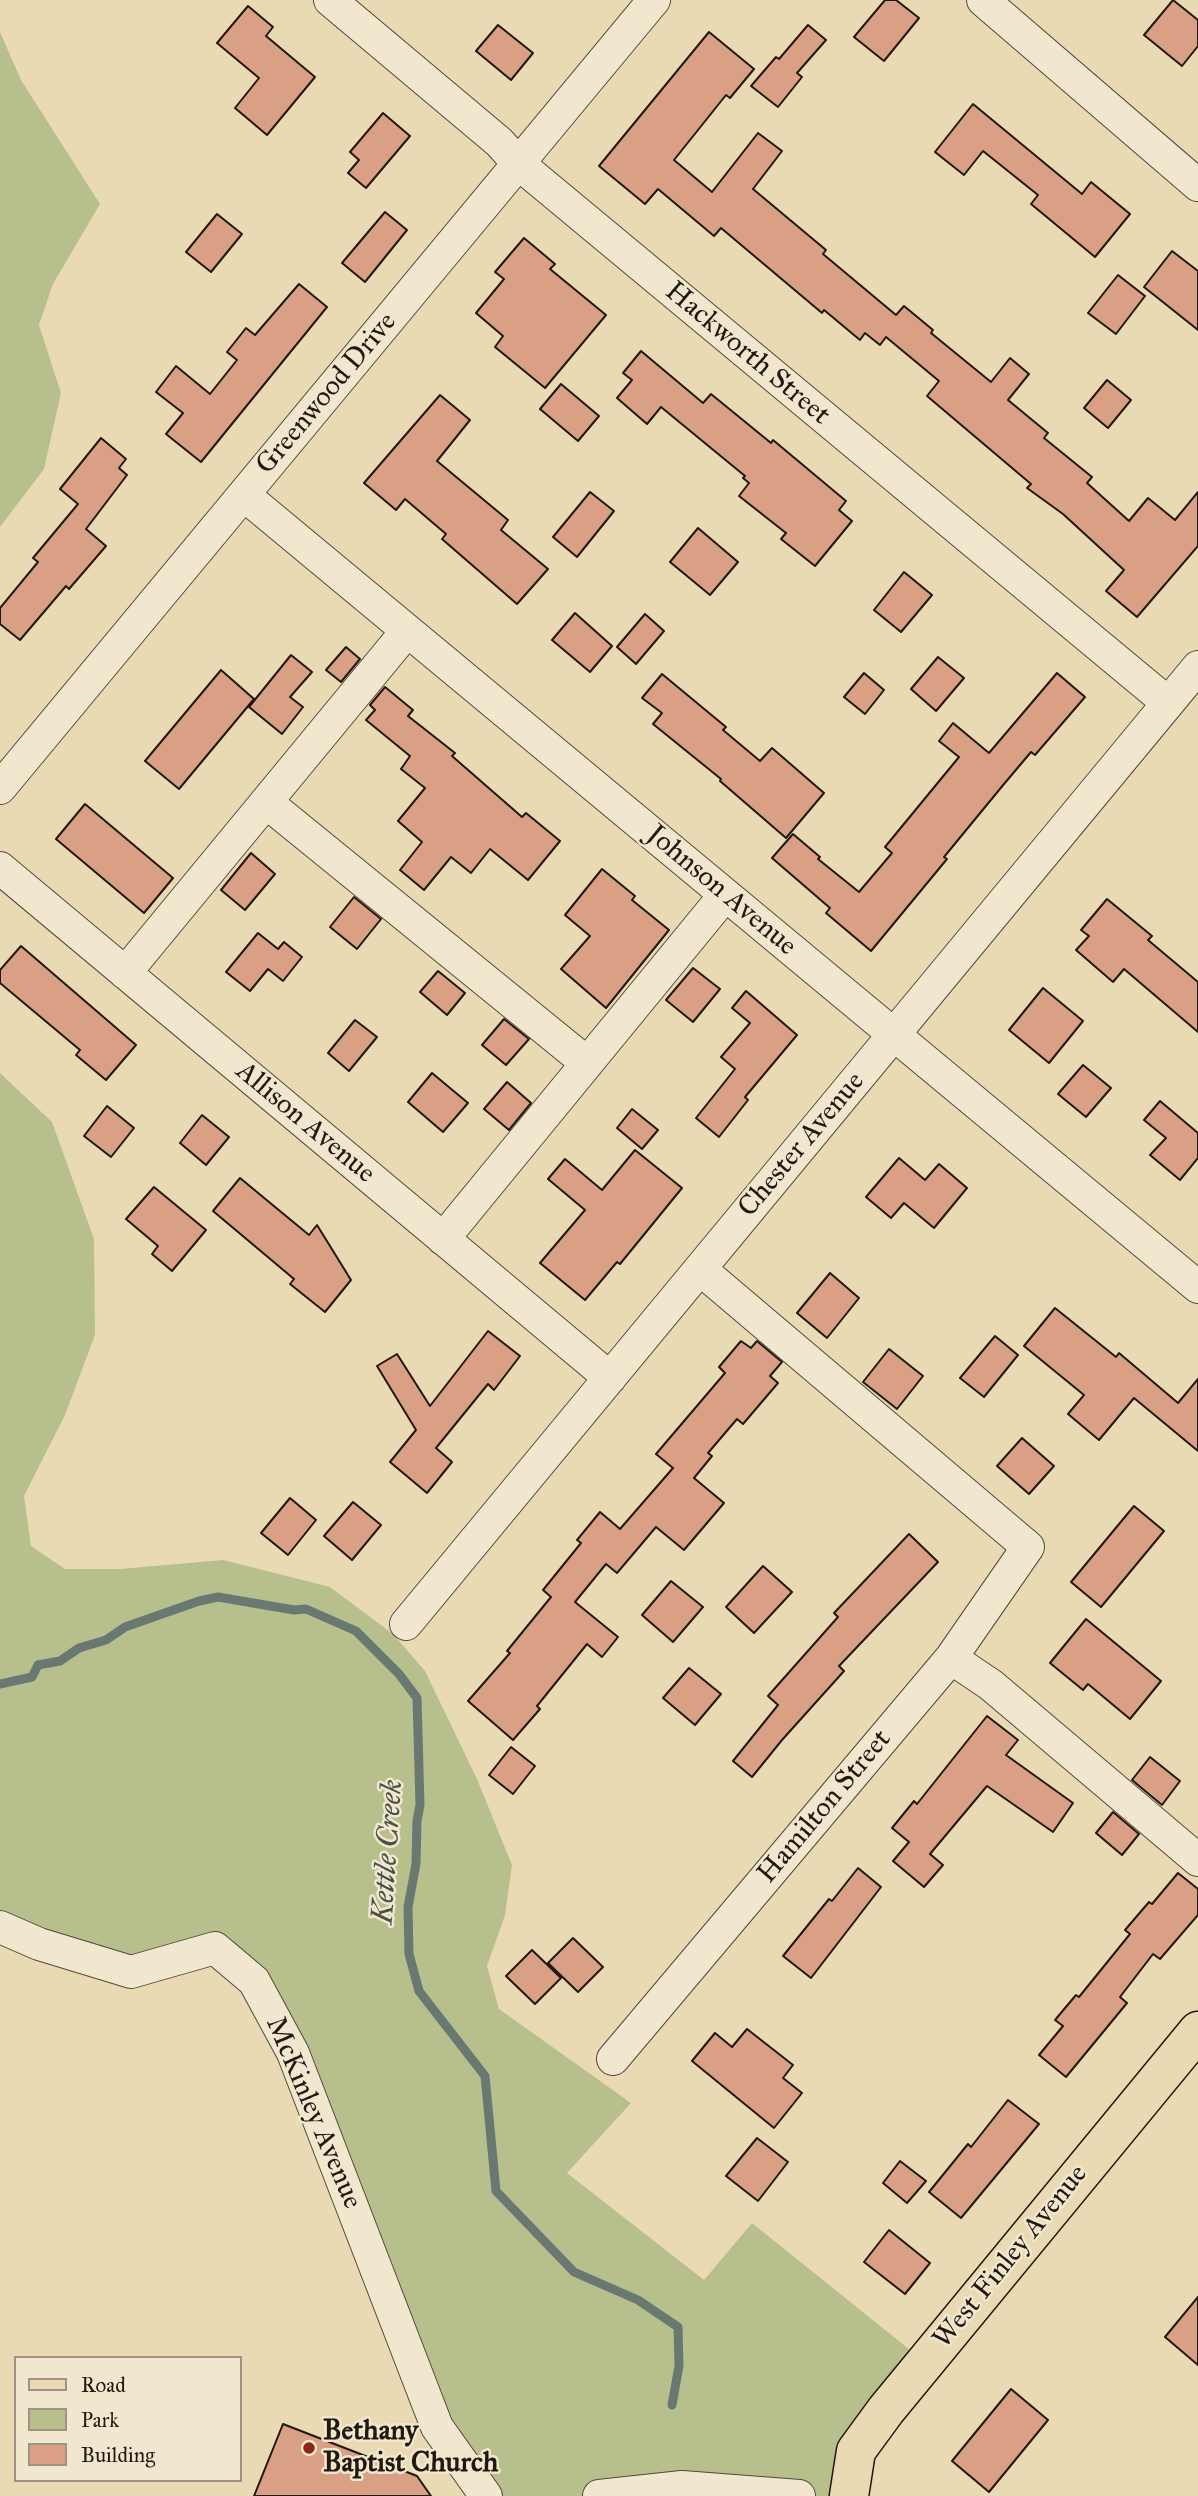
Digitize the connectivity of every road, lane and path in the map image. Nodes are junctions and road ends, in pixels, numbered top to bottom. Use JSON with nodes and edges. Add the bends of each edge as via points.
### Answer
{"nodes":[{"id":1,"x":330,"y":0,"type":"edge"},
{"id":2,"x":652,"y":0,"type":"edge"},
{"id":3,"x":983,"y":0,"type":"edge"},
{"id":4,"x":519,"y":164,"type":"junction"},
{"id":5,"x":1198,"y":185,"type":"edge"},
{"id":6,"x":244,"y":495,"type":"junction"},
{"id":7,"x":407,"y":631,"type":"junction"},
{"id":8,"x":1198,"y":667,"type":"edge"},
{"id":9,"x":1168,"y":703,"type":"junction"},
{"id":10,"x":0,"y":788,"type":"edge"},
{"id":11,"x":266,"y":803,"type":"junction"},
{"id":12,"x":0,"y":868,"type":"edge"},
{"id":13,"x":725,"y":895,"type":"junction"},
{"id":14,"x":125,"y":973,"type":"junction"},
{"id":15,"x":894,"y":1035,"type":"junction"},
{"id":16,"x":587,"y":1063,"type":"junction"},
{"id":17,"x":443,"y":1239,"type":"junction"},
{"id":18,"x":700,"y":1269,"type":"junction"},
{"id":19,"x":1198,"y":1287,"type":"edge"},
{"id":20,"x":610,"y":1378,"type":"junction"},
{"id":21,"x":406,"y":1624,"type":"dead end"},
{"id":22,"x":951,"y":1658,"type":"junction"},
{"id":23,"x":1198,"y":1860,"type":"edge"},
{"id":24,"x":0,"y":1927,"type":"edge"},
{"id":25,"x":1198,"y":2031,"type":"edge"},
{"id":26,"x":613,"y":2059,"type":"dead end"},
{"id":27,"x":486,"y":2496,"type":"edge"},
{"id":28,"x":598,"y":2496,"type":"edge"},
{"id":29,"x":799,"y":2496,"type":"edge"},
{"id":30,"x":849,"y":2496,"type":"edge"}],
"edges":[{"from":1,"to":4,"type":"street","name":"Hackworth Street","via":[[499,142]]},
{"from":2,"to":4,"type":"street","name":"Greenwood Drive"},
{"from":3,"to":5,"type":"street"},
{"from":4,"to":6,"type":"street","name":"Greenwood Drive"},
{"from":4,"to":9,"type":"street","name":"Hackworth Street"},
{"from":6,"to":7,"type":"street","name":"Johnson Avenue"},
{"from":6,"to":10,"type":"street","name":"Greenwood Drive"},
{"from":7,"to":11,"type":"street"},
{"from":7,"to":13,"type":"street","name":"Johnson Avenue"},
{"from":8,"to":9,"type":"street","name":"Chester Avenue"},
{"from":9,"to":15,"type":"street","name":"Chester Avenue"},
{"from":11,"to":14,"type":"street"},
{"from":11,"to":16,"type":"street"},
{"from":12,"to":14,"type":"street","name":"Allison Avenue"},
{"from":13,"to":15,"type":"street","name":"Johnson Avenue"},
{"from":13,"to":16,"type":"street"},
{"from":14,"to":17,"type":"street","name":"Allison Avenue"},
{"from":15,"to":18,"type":"street","name":"Chester Avenue"},
{"from":15,"to":19,"type":"street","name":"Johnson Avenue"},
{"from":16,"to":17,"type":"street"},
{"from":17,"to":20,"type":"street","name":"Allison Avenue"},
{"from":18,"to":20,"type":"street","name":"Chester Avenue"},
{"from":18,"to":22,"type":"street","name":"Hamilton Street","via":[[1028,1547]]},
{"from":20,"to":21,"type":"street","name":"Chester Avenue"},
{"from":22,"to":23,"type":"street","via":[[991,1685]]},
{"from":22,"to":26,"type":"street","name":"Hamilton Street"},
{"from":24,"to":27,"type":"street","name":"McKinley Avenue","via":[[131,1972],[215,1948],[254,1981],[293,2053],[437,2427]]},
{"from":25,"to":30,"type":"main road","name":"West Finley Avenue","via":[[886,2410],[856,2451]]},
{"from":28,"to":29,"type":"street","via":[[682,2487]]}]}
